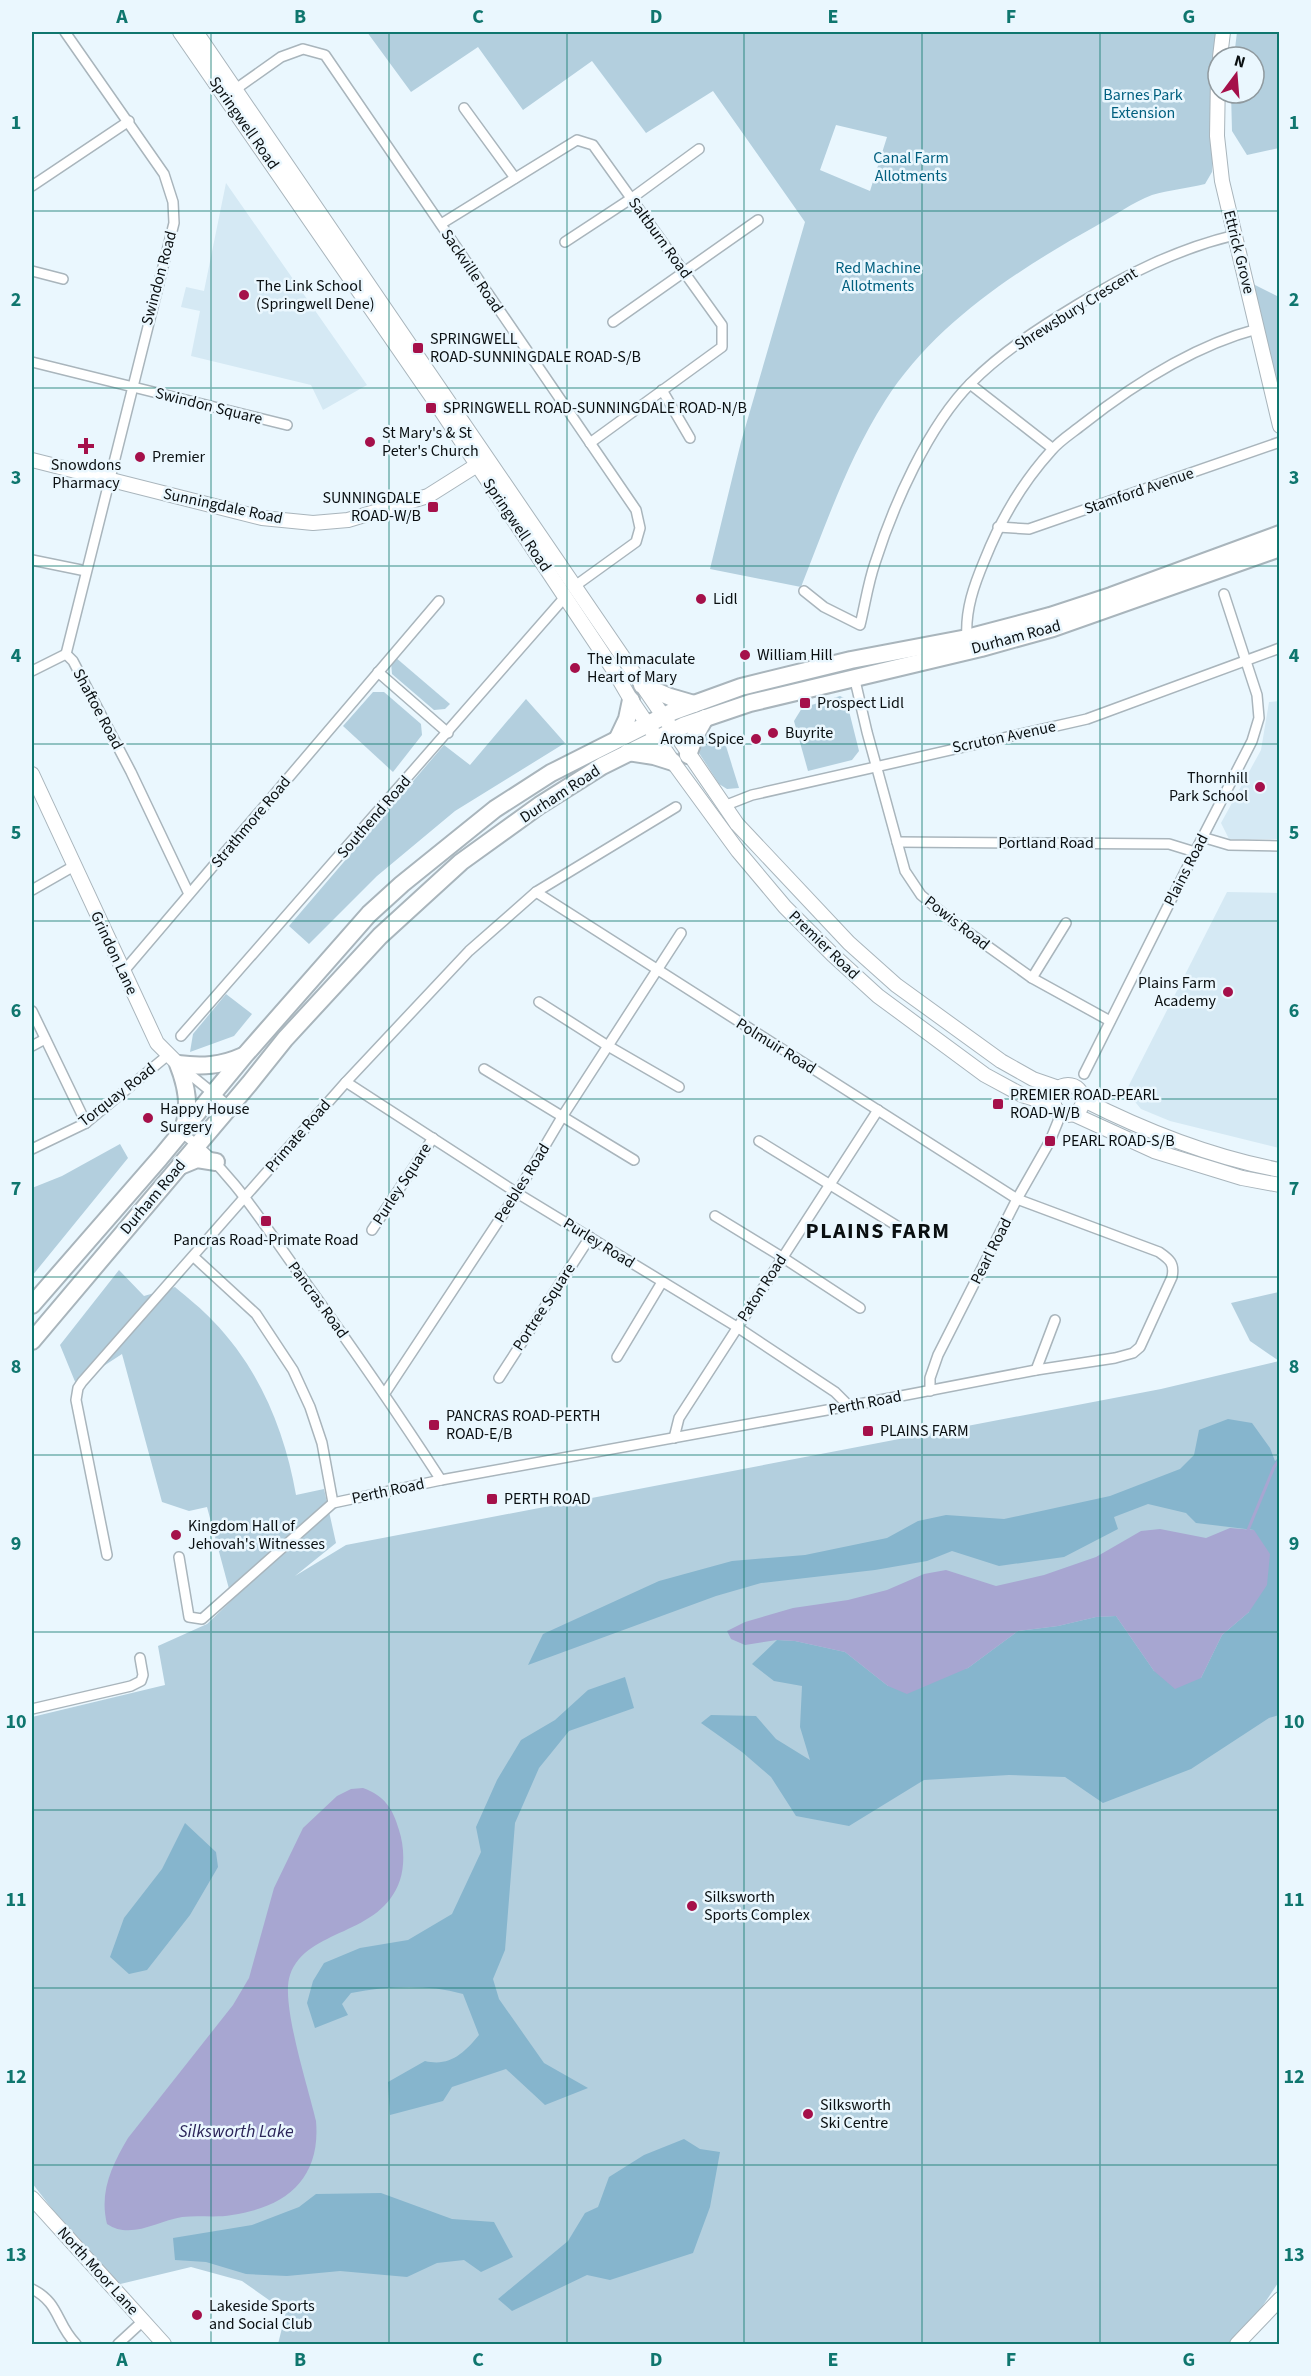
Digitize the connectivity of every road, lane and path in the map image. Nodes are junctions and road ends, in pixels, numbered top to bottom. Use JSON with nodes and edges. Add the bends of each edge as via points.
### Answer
{"nodes":[{"id":1,"x":65,"y":32,"type":"edge"},
{"id":2,"x":180,"y":32,"type":"edge"},
{"id":3,"x":196,"y":32,"type":"edge"},
{"id":4,"x":231,"y":93,"type":"junction"},
{"id":5,"x":1218,"y":105,"type":"edge"},
{"id":6,"x":464,"y":108,"type":"dead end"},
{"id":7,"x":129,"y":122,"type":"junction"},
{"id":8,"x":699,"y":149,"type":"dead end"},
{"id":9,"x":515,"y":178,"type":"junction"},
{"id":10,"x":32,"y":186,"type":"edge"},
{"id":11,"x":632,"y":198,"type":"junction"},
{"id":12,"x":758,"y":220,"type":"dead end"},
{"id":13,"x":441,"y":224,"type":"junction"},
{"id":14,"x":1234,"y":235,"type":"junction"},
{"id":15,"x":566,"y":242,"type":"dead end"},
{"id":16,"x":32,"y":271,"type":"edge"},
{"id":17,"x":684,"y":272,"type":"junction"},
{"id":18,"x":63,"y":279,"type":"dead end"},
{"id":19,"x":613,"y":322,"type":"dead end"},
{"id":20,"x":1257,"y":329,"type":"junction"},
{"id":21,"x":32,"y":362,"type":"edge"},
{"id":22,"x":970,"y":384,"type":"junction"},
{"id":23,"x":131,"y":387,"type":"junction"},
{"id":24,"x":662,"y":390,"type":"junction"},
{"id":25,"x":287,"y":425,"type":"dead end"},
{"id":26,"x":1280,"y":426,"type":"edge"},
{"id":27,"x":690,"y":438,"type":"dead end"},
{"id":28,"x":1280,"y":442,"type":"edge"},
{"id":29,"x":590,"y":443,"type":"junction"},
{"id":30,"x":1052,"y":448,"type":"junction"},
{"id":31,"x":32,"y":460,"type":"edge"},
{"id":32,"x":483,"y":462,"type":"junction"},
{"id":33,"x":108,"y":481,"type":"junction"},
{"id":34,"x":998,"y":527,"type":"junction"},
{"id":35,"x":1280,"y":534,"type":"edge"},
{"id":36,"x":1280,"y":548,"type":"edge"},
{"id":37,"x":32,"y":560,"type":"edge"},
{"id":38,"x":86,"y":571,"type":"junction"},
{"id":39,"x":575,"y":586,"type":"junction"},
{"id":40,"x":804,"y":591,"type":"dead end"},
{"id":41,"x":1224,"y":594,"type":"dead end"},
{"id":42,"x":565,"y":597,"type":"junction"},
{"id":43,"x":439,"y":602,"type":"dead end"},
{"id":44,"x":967,"y":638,"type":"junction"},
{"id":45,"x":1280,"y":648,"type":"edge"},
{"id":46,"x":66,"y":654,"type":"junction"},
{"id":47,"x":1247,"y":661,"type":"junction"},
{"id":48,"x":853,"y":668,"type":"junction"},
{"id":49,"x":32,"y":671,"type":"edge"},
{"id":50,"x":378,"y":672,"type":"junction"},
{"id":51,"x":642,"y":685,"type":"junction"},
{"id":52,"x":631,"y":700,"type":"junction"},
{"id":53,"x":694,"y":704,"type":"junction"},
{"id":54,"x":663,"y":716,"type":"junction"},
{"id":55,"x":705,"y":718,"type":"junction"},
{"id":56,"x":647,"y":724,"type":"junction"},
{"id":57,"x":448,"y":733,"type":"junction"},
{"id":58,"x":665,"y":735,"type":"junction"},
{"id":59,"x":622,"y":745,"type":"junction"},
{"id":60,"x":680,"y":759,"type":"junction"},
{"id":61,"x":876,"y":765,"type":"junction"},
{"id":62,"x":32,"y":774,"type":"edge"},
{"id":63,"x":724,"y":806,"type":"junction"},
{"id":64,"x":676,"y":807,"type":"dead end"},
{"id":65,"x":1202,"y":837,"type":"junction"},
{"id":66,"x":897,"y":842,"type":"junction"},
{"id":67,"x":1280,"y":846,"type":"edge"},
{"id":68,"x":1195,"y":852,"type":"junction"},
{"id":69,"x":74,"y":866,"type":"junction"},
{"id":70,"x":32,"y":890,"type":"edge"},
{"id":71,"x":536,"y":892,"type":"junction"},
{"id":72,"x":189,"y":894,"type":"junction"},
{"id":73,"x":1066,"y":923,"type":"dead end"},
{"id":74,"x":681,"y":933,"type":"dead end"},
{"id":75,"x":656,"y":970,"type":"junction"},
{"id":76,"x":123,"y":972,"type":"junction"},
{"id":77,"x":1032,"y":978,"type":"junction"},
{"id":78,"x":539,"y":1002,"type":"dead end"},
{"id":79,"x":32,"y":1011,"type":"edge"},
{"id":80,"x":1110,"y":1021,"type":"junction"},
{"id":81,"x":181,"y":1036,"type":"dead end"},
{"id":82,"x":45,"y":1039,"type":"junction"},
{"id":83,"x":32,"y":1046,"type":"edge"},
{"id":84,"x":609,"y":1046,"type":"junction"},
{"id":85,"x":244,"y":1055,"type":"junction"},
{"id":86,"x":173,"y":1060,"type":"junction"},
{"id":87,"x":484,"y":1069,"type":"dead end"},
{"id":88,"x":1084,"y":1074,"type":"dead end"},
{"id":89,"x":346,"y":1082,"type":"junction"},
{"id":90,"x":679,"y":1088,"type":"dead end"},
{"id":91,"x":1059,"y":1088,"type":"junction"},
{"id":92,"x":212,"y":1093,"type":"junction"},
{"id":93,"x":1082,"y":1099,"type":"junction"},
{"id":94,"x":230,"y":1107,"type":"junction"},
{"id":95,"x":878,"y":1110,"type":"junction"},
{"id":96,"x":1063,"y":1111,"type":"junction"},
{"id":97,"x":562,"y":1117,"type":"junction"},
{"id":98,"x":86,"y":1123,"type":"junction"},
{"id":99,"x":182,"y":1131,"type":"junction"},
{"id":100,"x":433,"y":1138,"type":"junction"},
{"id":101,"x":759,"y":1141,"type":"dead end"},
{"id":102,"x":197,"y":1144,"type":"junction"},
{"id":103,"x":32,"y":1149,"type":"edge"},
{"id":104,"x":633,"y":1160,"type":"dead end"},
{"id":105,"x":216,"y":1162,"type":"junction"},
{"id":106,"x":179,"y":1167,"type":"junction"},
{"id":107,"x":1280,"y":1170,"type":"edge"},
{"id":108,"x":831,"y":1184,"type":"junction"},
{"id":109,"x":1280,"y":1185,"type":"edge"},
{"id":110,"x":517,"y":1193,"type":"junction"},
{"id":111,"x":244,"y":1197,"type":"junction"},
{"id":112,"x":1017,"y":1199,"type":"junction"},
{"id":113,"x":715,"y":1216,"type":"dead end"},
{"id":114,"x":902,"y":1229,"type":"dead end"},
{"id":115,"x":372,"y":1230,"type":"dead end"},
{"id":116,"x":590,"y":1236,"type":"junction"},
{"id":117,"x":194,"y":1257,"type":"junction"},
{"id":118,"x":782,"y":1257,"type":"junction"},
{"id":119,"x":662,"y":1282,"type":"junction"},
{"id":120,"x":32,"y":1305,"type":"edge"},
{"id":121,"x":860,"y":1308,"type":"dead end"},
{"id":122,"x":1055,"y":1320,"type":"dead end"},
{"id":123,"x":736,"y":1327,"type":"junction"},
{"id":124,"x":32,"y":1341,"type":"edge"},
{"id":125,"x":617,"y":1357,"type":"dead end"},
{"id":126,"x":1035,"y":1370,"type":"junction"},
{"id":127,"x":499,"y":1378,"type":"dead end"},
{"id":128,"x":930,"y":1391,"type":"junction"},
{"id":129,"x":384,"y":1393,"type":"junction"},
{"id":130,"x":849,"y":1406,"type":"junction"},
{"id":131,"x":674,"y":1438,"type":"junction"},
{"id":132,"x":441,"y":1480,"type":"junction"},
{"id":133,"x":333,"y":1503,"type":"junction"},
{"id":134,"x":107,"y":1555,"type":"dead end"},
{"id":135,"x":179,"y":1557,"type":"dead end"},
{"id":136,"x":140,"y":1658,"type":"dead end"},
{"id":137,"x":32,"y":1709,"type":"edge"},
{"id":138,"x":32,"y":2198,"type":"edge"},
{"id":139,"x":32,"y":2289,"type":"edge"},
{"id":140,"x":1280,"y":2299,"type":"edge"},
{"id":141,"x":143,"y":2321,"type":"junction"},
{"id":142,"x":76,"y":2344,"type":"edge"},
{"id":143,"x":117,"y":2344,"type":"edge"},
{"id":144,"x":164,"y":2344,"type":"edge"},
{"id":145,"x":1237,"y":2344,"type":"edge"}],
"edges":[{"from":1,"to":7,"type":"street","name":"Swindon Road"},
{"from":2,"to":4,"type":"main road","name":"Springwell Road"},
{"from":3,"to":4,"type":"main road","name":"Springwell Road"},
{"from":4,"to":13,"type":"street","name":"Sackville Road","via":[[281,57],[303,48],[325,55]]},
{"from":4,"to":32,"type":"main road","name":"Springwell Road"},
{"from":5,"to":14,"type":"main road","name":"Ettrick Grove","via":[[1221,181]]},
{"from":6,"to":9,"type":"street"},
{"from":7,"to":10,"type":"street"},
{"from":7,"to":23,"type":"street","name":"Swindon Road","via":[[164,174],[173,202],[174,224]]},
{"from":8,"to":11,"type":"street"},
{"from":9,"to":11,"type":"street","name":"Saltburn Road","via":[[578,140],[593,145]]},
{"from":9,"to":13,"type":"street","name":"Saltburn Road"},
{"from":11,"to":15,"type":"street"},
{"from":11,"to":17,"type":"street","name":"Saltburn Road"},
{"from":12,"to":17,"type":"street"},
{"from":13,"to":29,"type":"street","name":"Sackville Road"},
{"from":14,"to":20,"type":"main road","name":"Ettrick Grove"},
{"from":14,"to":22,"type":"street","name":"Shrewsbury Crescent","via":[[1152,262],[1107,286],[1020,340]]},
{"from":16,"to":18,"type":"street"},
{"from":17,"to":19,"type":"street"},
{"from":17,"to":24,"type":"street","name":"Saltburn Road","via":[[722,325],[722,346]]},
{"from":20,"to":26,"type":"main road","name":"Ettrick Grove"},
{"from":20,"to":30,"type":"street","via":[[1229,336],[1142,382]]},
{"from":21,"to":23,"type":"street","name":"Swindon Square"},
{"from":22,"to":30,"type":"street"},
{"from":22,"to":40,"type":"street","name":"Shrewsbury Crescent","via":[[941,420],[906,483],[874,564],[860,626]]},
{"from":23,"to":25,"type":"street","name":"Swindon Square"},
{"from":23,"to":33,"type":"street","name":"Swindon Road"},
{"from":24,"to":27,"type":"street"},
{"from":24,"to":29,"type":"street","name":"Saltburn Road"},
{"from":28,"to":34,"type":"street","name":"Stamford Avenue","via":[[1029,529]]},
{"from":29,"to":39,"type":"street","name":"Sackville Road","via":[[636,510],[640,528],[636,542]]},
{"from":30,"to":34,"type":"street","via":[[1020,489]]},
{"from":31,"to":33,"type":"main road","name":"Sunningdale Road"},
{"from":32,"to":33,"type":"main road","name":"Sunningdale Road","via":[[428,496],[348,520],[313,523],[262,518]]},
{"from":32,"to":39,"type":"main road","name":"Springwell Road"},
{"from":32,"to":42,"type":"main road","name":"Springwell Road"},
{"from":33,"to":38,"type":"street","name":"Shaftoe Road"},
{"from":34,"to":44,"type":"street","via":[[970,601]]},
{"from":35,"to":44,"type":"highway","name":"Durham Road","via":[[1111,596]]},
{"from":36,"to":48,"type":"highway","name":"Durham Road","via":[[1053,628],[981,648]]},
{"from":37,"to":38,"type":"street"},
{"from":38,"to":46,"type":"street","name":"Shaftoe Road"},
{"from":39,"to":51,"type":"main road","name":"Springwell Road"},
{"from":41,"to":47,"type":"street","name":"Plains Road"},
{"from":42,"to":52,"type":"main road","name":"Springwell Road"},
{"from":42,"to":57,"type":"street","name":"Southend Road"},
{"from":43,"to":50,"type":"street","name":"Strathmore Road"},
{"from":44,"to":48,"type":"highway","name":"Durham Road"},
{"from":45,"to":47,"type":"street","name":"Scruton Avenue"},
{"from":46,"to":49,"type":"street"},
{"from":46,"to":72,"type":"street","name":"Shaftoe Road","via":[[131,772]]},
{"from":47,"to":61,"type":"street","name":"Scruton Avenue","via":[[1087,719]]},
{"from":47,"to":65,"type":"street","name":"Plains Road","via":[[1259,718],[1252,741]]},
{"from":48,"to":53,"type":"highway","name":"Durham Road","via":[[741,687]]},
{"from":48,"to":55,"type":"highway","name":"Durham Road"},
{"from":48,"to":61,"type":"street","name":"Powis Road"},
{"from":50,"to":57,"type":"street"},
{"from":50,"to":72,"type":"street","name":"Strathmore Road"},
{"from":51,"to":53,"type":"highway"},
{"from":51,"to":54,"type":"main road","name":"Springwell Road"},
{"from":52,"to":56,"type":"main road","name":"Springwell Road"},
{"from":52,"to":59,"type":"highway"},
{"from":53,"to":54,"type":"highway","name":"Durham Road"},
{"from":54,"to":56,"type":"highway","name":"Durham Road"},
{"from":54,"to":58,"type":"main road","name":"Premier Road"},
{"from":55,"to":58,"type":"highway","name":"Durham Road"},
{"from":55,"to":60,"type":"highway"},
{"from":56,"to":58,"type":"main road","name":"Premier Road"},
{"from":56,"to":59,"type":"highway","name":"Durham Road"},
{"from":57,"to":81,"type":"street","name":"Southend Road"},
{"from":58,"to":59,"type":"highway","name":"Durham Road"},
{"from":58,"to":60,"type":"main road","name":"Premier Road"},
{"from":59,"to":60,"type":"highway","via":[[654,756]]},
{"from":59,"to":85,"type":"highway","name":"Durham Road","via":[[551,773],[495,809],[402,884],[355,930]]},
{"from":59,"to":94,"type":"highway","name":"Durham Road","via":[[454,868],[380,936],[285,1039]]},
{"from":60,"to":63,"type":"main road","name":"Premier Road"},
{"from":60,"to":96,"type":"main road","name":"Premier Road","via":[[738,851],[785,907],[855,976],[985,1075]]},
{"from":61,"to":63,"type":"street","name":"Scruton Avenue","via":[[752,795]]},
{"from":61,"to":66,"type":"street","name":"Powis Road"},
{"from":62,"to":69,"type":"main road","name":"Grindon Lane"},
{"from":63,"to":91,"type":"main road","name":"Premier Road","via":[[794,886],[896,985],[1001,1061]]},
{"from":64,"to":71,"type":"street","name":"Primate Road"},
{"from":65,"to":67,"type":"street","via":[[1229,845]]},
{"from":65,"to":68,"type":"street","name":"Plains Road"},
{"from":66,"to":68,"type":"street","name":"Portland Road","via":[[1169,844]]},
{"from":66,"to":77,"type":"street","name":"Powis Road","via":[[905,871],[921,895]]},
{"from":68,"to":80,"type":"street","name":"Plains Road"},
{"from":69,"to":70,"type":"street"},
{"from":69,"to":76,"type":"main road","name":"Grindon Lane"},
{"from":71,"to":75,"type":"street","name":"Polmuir Road"},
{"from":71,"to":89,"type":"street","name":"Primate Road","via":[[469,951]]},
{"from":72,"to":76,"type":"street","name":"Strathmore Road"},
{"from":73,"to":77,"type":"street"},
{"from":74,"to":75,"type":"street","name":"Peebles Road"},
{"from":75,"to":84,"type":"street","name":"Peebles Road"},
{"from":75,"to":95,"type":"street","name":"Polmuir Road"},
{"from":76,"to":86,"type":"main road","name":"Grindon Lane","via":[[157,1043]]},
{"from":77,"to":80,"type":"street","name":"Powis Road"},
{"from":78,"to":84,"type":"street"},
{"from":79,"to":82,"type":"street"},
{"from":80,"to":88,"type":"street","name":"Plains Road"},
{"from":82,"to":83,"type":"street"},
{"from":82,"to":98,"type":"street"},
{"from":84,"to":90,"type":"street"},
{"from":84,"to":97,"type":"street","name":"Peebles Road"},
{"from":85,"to":86,"type":"highway","via":[[199,1067]]},
{"from":85,"to":92,"type":"highway","name":"Durham Road"},
{"from":86,"to":92,"type":"street","name":"Grindon Lane"},
{"from":86,"to":98,"type":"street","name":"Torquay Road"},
{"from":86,"to":99,"type":"highway","via":[[187,1096]]},
{"from":87,"to":97,"type":"street"},
{"from":89,"to":100,"type":"street","name":"Purley Road"},
{"from":89,"to":111,"type":"street","name":"Primate Road"},
{"from":91,"to":93,"type":"main road","via":[[1064,1084],[1075,1085]]},
{"from":91,"to":96,"type":"main road","via":[[1055,1095]]},
{"from":92,"to":94,"type":"street","name":"Grindon Lane"},
{"from":92,"to":99,"type":"highway","name":"Durham Road"},
{"from":93,"to":96,"type":"main road","via":[[1080,1106]]},
{"from":93,"to":107,"type":"main road","via":[[1189,1147]]},
{"from":94,"to":102,"type":"highway","name":"Durham Road"},
{"from":95,"to":108,"type":"street","name":"Paton Road"},
{"from":95,"to":112,"type":"street","name":"Polmuir Road"},
{"from":96,"to":109,"type":"main road","name":"Premier Road","via":[[1154,1151],[1242,1178]]},
{"from":96,"to":112,"type":"street","name":"Pearl Road"},
{"from":97,"to":104,"type":"street"},
{"from":97,"to":110,"type":"street","name":"Peebles Road"},
{"from":98,"to":103,"type":"street","name":"Torquay Road"},
{"from":99,"to":102,"type":"street","name":"Pancras Road"},
{"from":99,"to":120,"type":"highway","name":"Durham Road"},
{"from":100,"to":110,"type":"street","name":"Purley Road"},
{"from":100,"to":115,"type":"street","name":"Purley Square"},
{"from":101,"to":108,"type":"street"},
{"from":102,"to":105,"type":"street","name":"Pancras Road"},
{"from":102,"to":106,"type":"highway","name":"Durham Road"},
{"from":105,"to":106,"type":"highway","via":[[197,1158]]},
{"from":105,"to":111,"type":"street","name":"Pancras Road"},
{"from":106,"to":124,"type":"highway","name":"Durham Road"},
{"from":108,"to":114,"type":"street"},
{"from":108,"to":118,"type":"street","name":"Paton Road"},
{"from":110,"to":116,"type":"street","name":"Purley Road"},
{"from":110,"to":129,"type":"street","name":"Peebles Road"},
{"from":111,"to":117,"type":"street","name":"Primate Road"},
{"from":111,"to":129,"type":"street","name":"Pancras Road"},
{"from":112,"to":126,"type":"street","name":"Perth Road","via":[[1159,1252],[1174,1268],[1140,1347],[1132,1353]]},
{"from":112,"to":128,"type":"street","name":"Pearl Road","via":[[933,1367]]},
{"from":113,"to":118,"type":"street"},
{"from":116,"to":119,"type":"street","name":"Purley Road"},
{"from":116,"to":127,"type":"street","name":"Portree Square"},
{"from":117,"to":133,"type":"street","via":[[256,1314],[293,1370],[322,1443]]},
{"from":117,"to":134,"type":"street","name":"Primate Road","via":[[78,1389],[76,1400]]},
{"from":118,"to":121,"type":"street"},
{"from":118,"to":123,"type":"street","name":"Paton Road"},
{"from":119,"to":123,"type":"street","name":"Purley Road"},
{"from":119,"to":125,"type":"street"},
{"from":122,"to":126,"type":"street"},
{"from":123,"to":130,"type":"street","name":"Purley Road","via":[[835,1392]]},
{"from":123,"to":131,"type":"street","name":"Paton Road","via":[[679,1418]]},
{"from":126,"to":128,"type":"street","name":"Perth Road"},
{"from":128,"to":130,"type":"street","name":"Perth Road"},
{"from":129,"to":132,"type":"street","name":"Pancras Road"},
{"from":130,"to":131,"type":"street","name":"Perth Road"},
{"from":131,"to":132,"type":"street","name":"Perth Road"},
{"from":132,"to":133,"type":"street","name":"Perth Road"},
{"from":133,"to":135,"type":"street","via":[[202,1619],[189,1617]]},
{"from":136,"to":137,"type":"street","via":[[143,1676],[131,1686]]},
{"from":138,"to":141,"type":"main road","name":"North Moor Lane"},
{"from":139,"to":142,"type":"street","via":[[49,2299]]},
{"from":140,"to":145,"type":"main road"},
{"from":141,"to":143,"type":"street"},
{"from":141,"to":144,"type":"main road","name":"North Moor Lane"}]}
